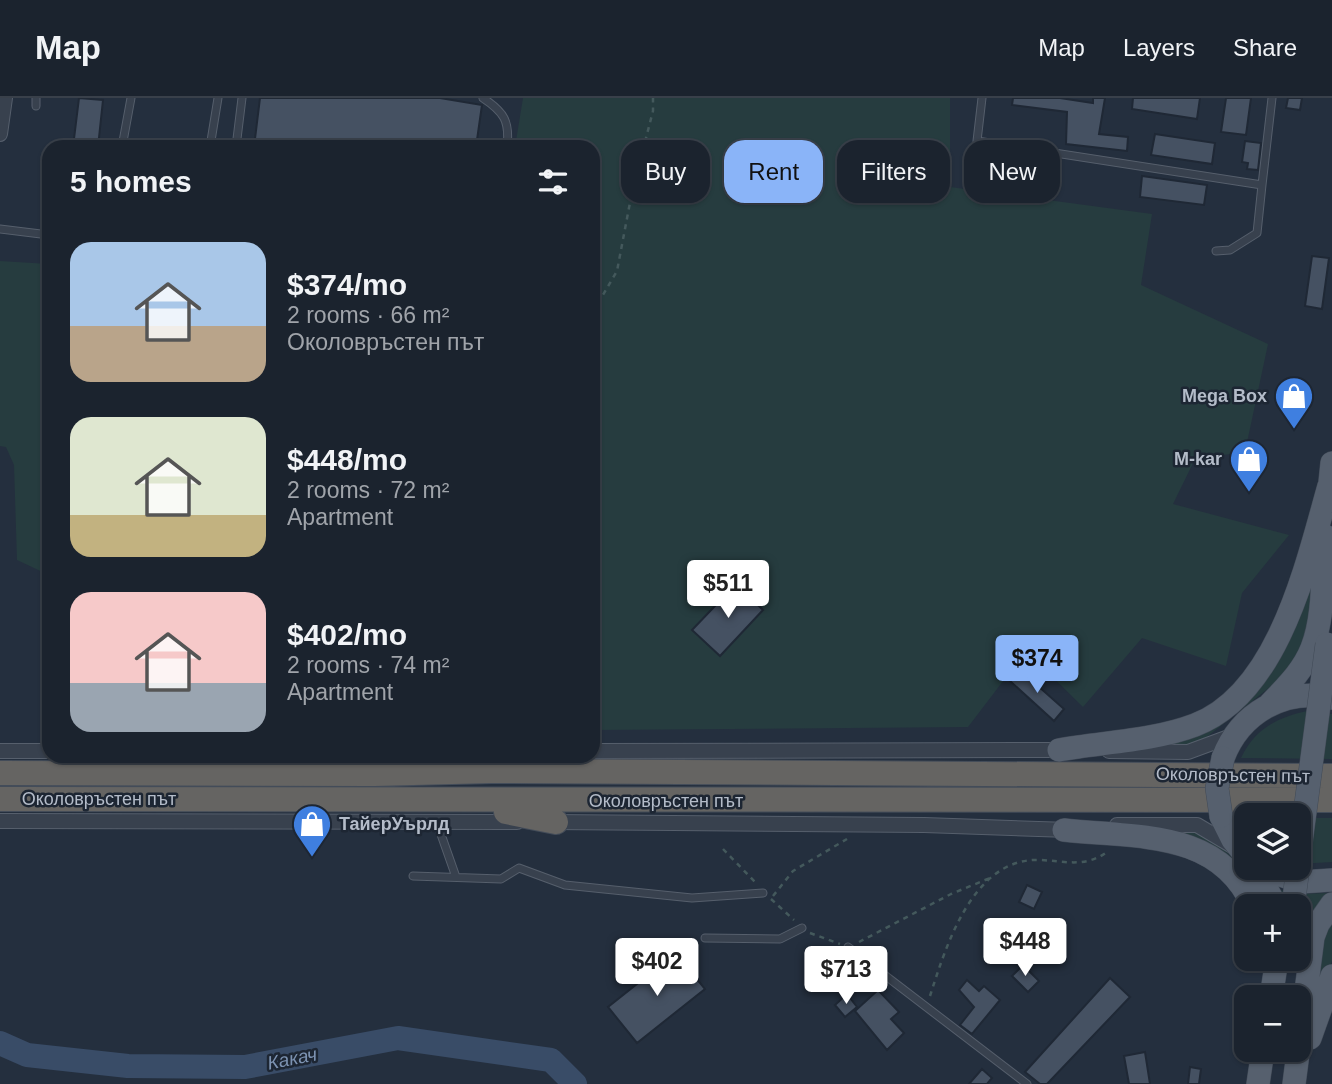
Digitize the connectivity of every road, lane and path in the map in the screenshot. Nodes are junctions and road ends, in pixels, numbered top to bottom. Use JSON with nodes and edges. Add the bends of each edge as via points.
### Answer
{"nodes":[{"id":1,"x":131,"y":98,"type":"edge"},
{"id":2,"x":218,"y":98,"type":"edge"},
{"id":3,"x":242,"y":98,"type":"edge"},
{"id":4,"x":483,"y":98,"type":"edge"},
{"id":5,"x":653,"y":98,"type":"edge"},
{"id":6,"x":982,"y":98,"type":"edge"},
{"id":7,"x":1272,"y":98,"type":"edge"},
{"id":8,"x":3,"y":102,"type":"edge"},
{"id":9,"x":0,"y":134,"type":"edge"},
{"id":10,"x":123,"y":140,"type":"edge"},
{"id":11,"x":211,"y":140,"type":"edge"},
{"id":12,"x":237,"y":140,"type":"edge"},
{"id":13,"x":508,"y":140,"type":"edge"},
{"id":14,"x":1262,"y":185,"type":"junction"},
{"id":15,"x":0,"y":229,"type":"edge"},
{"id":16,"x":42,"y":234,"type":"edge"},
{"id":17,"x":1216,"y":251,"type":"dead end"},
{"id":18,"x":600,"y":300,"type":"edge"},
{"id":19,"x":1332,"y":463,"type":"edge"},
{"id":20,"x":1329,"y":486,"type":"junction"},
{"id":21,"x":1332,"y":602,"type":"edge"},
{"id":22,"x":1332,"y":698,"type":"edge"},
{"id":23,"x":1270,"y":705,"type":"junction"},
{"id":24,"x":1234,"y":735,"type":"junction"},
{"id":25,"x":1059,"y":750,"type":"junction"},
{"id":26,"x":0,"y":751,"type":"edge"},
{"id":27,"x":42,"y":751,"type":"edge"},
{"id":28,"x":600,"y":751,"type":"edge"},
{"id":29,"x":472,"y":763,"type":"edge"},
{"id":30,"x":0,"y":773,"type":"edge"},
{"id":31,"x":374,"y":774,"type":"junction"},
{"id":32,"x":1332,"y":776,"type":"edge"},
{"id":33,"x":429,"y":798,"type":"junction"},
{"id":34,"x":0,"y":799,"type":"edge"},
{"id":35,"x":1332,"y":800,"type":"edge"},
{"id":36,"x":1306,"y":803,"type":"edge"},
{"id":37,"x":0,"y":821,"type":"edge"},
{"id":38,"x":437,"y":822,"type":"junction"},
{"id":39,"x":556,"y":822,"type":"junction"},
{"id":40,"x":1064,"y":830,"type":"junction"},
{"id":41,"x":855,"y":833,"type":"dead end"},
{"id":42,"x":1234,"y":836,"type":"edge"},
{"id":43,"x":1114,"y":845,"type":"dead end"},
{"id":44,"x":723,"y":849,"type":"dead end"},
{"id":45,"x":1234,"y":850,"type":"edge"},
{"id":46,"x":413,"y":876,"type":"dead end"},
{"id":47,"x":456,"y":877,"type":"junction"},
{"id":48,"x":990,"y":878,"type":"junction"},
{"id":49,"x":1296,"y":880,"type":"edge"},
{"id":50,"x":1332,"y":880,"type":"edge"},
{"id":51,"x":1246,"y":894,"type":"edge"},
{"id":52,"x":767,"y":896,"type":"junction"},
{"id":53,"x":1332,"y":904,"type":"edge"},
{"id":54,"x":802,"y":928,"type":"junction"},
{"id":55,"x":705,"y":938,"type":"dead end"},
{"id":56,"x":848,"y":947,"type":"junction"},
{"id":57,"x":1332,"y":976,"type":"edge"},
{"id":58,"x":927,"y":1006,"type":"junction"},
{"id":59,"x":1261,"y":1062,"type":"edge"},
{"id":60,"x":1276,"y":1062,"type":"edge"},
{"id":61,"x":1295,"y":1077,"type":"edge"},
{"id":62,"x":1027,"y":1084,"type":"edge"},
{"id":63,"x":1258,"y":1084,"type":"edge"},
{"id":64,"x":1273,"y":1084,"type":"edge"}],
"edges":[{"from":1,"to":10,"type":"lane"},
{"from":2,"to":11,"type":"lane"},
{"from":3,"to":12,"type":"lane"},
{"from":4,"to":13,"type":"lane","via":[[498,109],[509,129]]},
{"from":5,"to":18,"type":"path","via":[[617,271]]},
{"from":6,"to":14,"type":"lane","via":[[977,141]]},
{"from":7,"to":14,"type":"lane"},
{"from":8,"to":9,"type":"street"},
{"from":14,"to":17,"type":"lane","via":[[1257,233],[1230,250]]},
{"from":15,"to":16,"type":"lane"},
{"from":19,"to":20,"type":"main road"},
{"from":20,"to":23,"type":"main road","via":[[1317,632],[1305,662]]},
{"from":20,"to":25,"type":"main road","via":[[1293,606],[1269,654],[1238,696],[1196,724]]},
{"from":21,"to":36,"type":"main road","bridge":true},
{"from":22,"to":23,"type":"main road","via":[[1309,695]]},
{"from":23,"to":24,"type":"main road"},
{"from":24,"to":25,"type":"street","via":[[1188,752]]},
{"from":24,"to":42,"type":"main road","bridge":true,"via":[[1217,788],[1221,816]]},
{"from":25,"to":28,"type":"street"},
{"from":26,"to":27,"type":"street"},
{"from":29,"to":31,"type":"highway"},
{"from":30,"to":31,"type":"highway","name":"Околовръстен път"},
{"from":31,"to":32,"type":"highway","name":"Околовръстен път"},
{"from":33,"to":34,"type":"highway","name":"Околовръстен път"},
{"from":33,"to":35,"type":"highway","name":"Околовръстен път"},
{"from":33,"to":39,"type":"highway"},
{"from":37,"to":38,"type":"street"},
{"from":38,"to":39,"type":"street"},
{"from":38,"to":47,"type":"lane"},
{"from":39,"to":40,"type":"street"},
{"from":40,"to":45,"type":"street","via":[[1197,825]]},
{"from":40,"to":51,"type":"main road","via":[[1198,848],[1237,878]]},
{"from":41,"to":52,"type":"path","via":[[793,871]]},
{"from":43,"to":48,"type":"path","via":[[1082,864],[1037,859],[1014,862]]},
{"from":44,"to":52,"type":"path"},
{"from":46,"to":47,"type":"lane"},
{"from":47,"to":52,"type":"lane","via":[[501,879],[519,868],[565,885],[692,898]]},
{"from":48,"to":56,"type":"path"},
{"from":48,"to":58,"type":"path","via":[[974,895],[945,950]]},
{"from":49,"to":50,"type":"main road"},
{"from":52,"to":54,"type":"path"},
{"from":53,"to":61,"type":"main road","via":[[1313,937]]},
{"from":54,"to":55,"type":"lane","via":[[779,939]]},
{"from":54,"to":56,"type":"path"},
{"from":56,"to":58,"type":"lane"},
{"from":57,"to":61,"type":"main road"},
{"from":58,"to":62,"type":"lane"},
{"from":59,"to":63,"type":"main road"},
{"from":60,"to":64,"type":"main road"}]}
